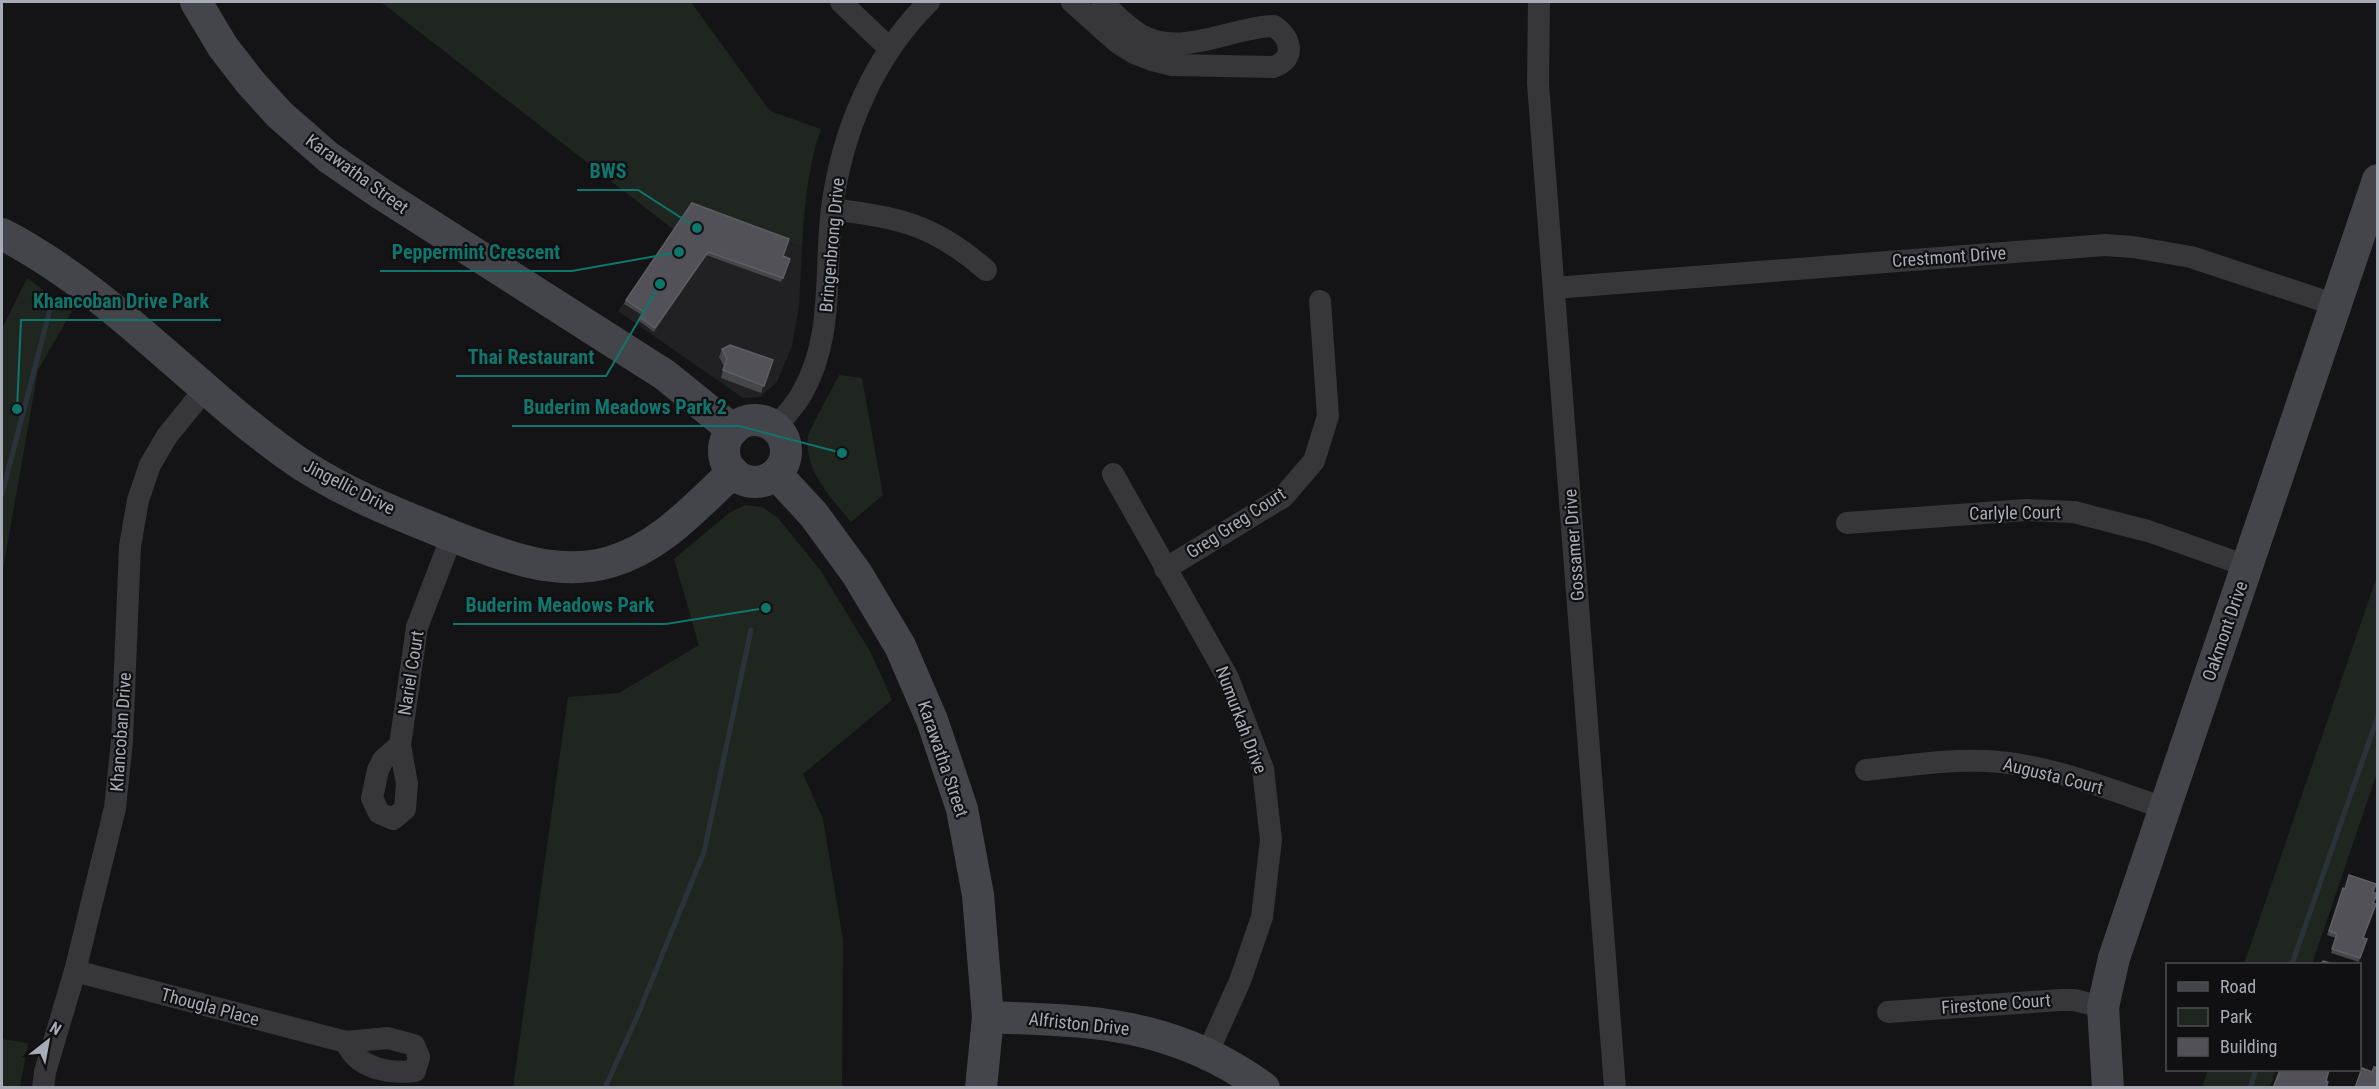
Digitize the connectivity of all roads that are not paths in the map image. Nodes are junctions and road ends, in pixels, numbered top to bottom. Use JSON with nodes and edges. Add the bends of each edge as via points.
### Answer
{"nodes":[{"id":1,"x":196,"y":2,"type":"edge"},
{"id":2,"x":841,"y":2,"type":"edge"},
{"id":3,"x":929,"y":2,"type":"edge"},
{"id":4,"x":1072,"y":2,"type":"edge"},
{"id":5,"x":1102,"y":2,"type":"edge"},
{"id":6,"x":1539,"y":2,"type":"edge"},
{"id":7,"x":890,"y":49,"type":"junction"},
{"id":8,"x":2378,"y":180,"type":"edge"},
{"id":9,"x":832,"y":209,"type":"junction"},
{"id":10,"x":2,"y":234,"type":"edge"},
{"id":11,"x":987,"y":270,"type":"dead end"},
{"id":12,"x":1554,"y":288,"type":"junction"},
{"id":13,"x":1320,"y":301,"type":"dead end"},
{"id":14,"x":2336,"y":305,"type":"junction"},
{"id":15,"x":206,"y":388,"type":"junction"},
{"id":16,"x":776,"y":428,"type":"junction"},
{"id":17,"x":733,"y":430,"type":"junction"},
{"id":18,"x":733,"y":472,"type":"junction"},
{"id":19,"x":776,"y":474,"type":"junction"},
{"id":20,"x":1113,"y":474,"type":"dead end"},
{"id":21,"x":1847,"y":523,"type":"dead end"},
{"id":22,"x":452,"y":536,"type":"junction"},
{"id":23,"x":2247,"y":566,"type":"junction"},
{"id":24,"x":1165,"y":569,"type":"junction"},
{"id":25,"x":400,"y":745,"type":"dead end"},
{"id":26,"x":1866,"y":770,"type":"dead end"},
{"id":27,"x":2165,"y":808,"type":"junction"},
{"id":28,"x":75,"y":971,"type":"junction"},
{"id":29,"x":2103,"y":1007,"type":"junction"},
{"id":30,"x":1888,"y":1012,"type":"dead end"},
{"id":31,"x":988,"y":1017,"type":"junction"},
{"id":32,"x":346,"y":1042,"type":"dead end"},
{"id":33,"x":1207,"y":1054,"type":"junction"},
{"id":34,"x":43,"y":1088,"type":"edge"},
{"id":35,"x":981,"y":1088,"type":"edge"},
{"id":36,"x":1264,"y":1088,"type":"edge"},
{"id":37,"x":1615,"y":1088,"type":"edge"},
{"id":38,"x":2108,"y":1088,"type":"edge"}],
"edges":[{"from":1,"to":17,"type":"street","name":"Karawatha Street","via":[[250,82],[328,157],[665,375]]},
{"from":2,"to":7,"type":"street"},
{"from":3,"to":7,"type":"street","name":"Bringenbrong Drive"},
{"from":4,"to":5,"type":"street","via":[[1126,48],[1172,65],[1273,67],[1283,64],[1289,55],[1289,44],[1274,26],[1179,43],[1162,42],[1142,36]]},
{"from":6,"to":12,"type":"street","name":"Gossamer Drive","via":[[1538,84]]},
{"from":7,"to":9,"type":"street","name":"Bringenbrong Drive","via":[[850,130]]},
{"from":8,"to":14,"type":"street","name":"Oakmont Drive"},
{"from":9,"to":11,"type":"street","via":[[923,227],[951,241]]},
{"from":9,"to":16,"type":"street","name":"Bringenbrong Drive","via":[[826,323],[817,359],[801,395]]},
{"from":10,"to":15,"type":"street","name":"Jingellic Drive","via":[[84,285]]},
{"from":12,"to":14,"type":"street","name":"Crestmont Drive","via":[[2105,245],[2191,257]]},
{"from":12,"to":37,"type":"street","name":"Gossamer Drive"},
{"from":13,"to":24,"type":"street","name":"Greg Greg Court","via":[[1328,416],[1314,461],[1282,497]]},
{"from":14,"to":23,"type":"street","name":"Oakmont Drive"},
{"from":15,"to":22,"type":"street","name":"Jingellic Drive","via":[[285,454],[339,486]]},
{"from":15,"to":28,"type":"street","name":"Khancoban Drive","via":[[167,436],[150,465],[138,500],[130,546],[123,741],[115,808]]},
{"from":16,"to":17,"type":"street","via":[[758,420]]},
{"from":16,"to":19,"type":"street","via":[[786,446],[783,466]]},
{"from":17,"to":18,"type":"street","via":[[724,446],[724,456]]},
{"from":18,"to":19,"type":"street","via":[[749,481],[768,480]]},
{"from":18,"to":22,"type":"street","name":"Jingellic Drive","via":[[657,540],[609,563],[552,567],[507,557]]},
{"from":19,"to":31,"type":"street","name":"Karawatha Street","via":[[814,515],[857,574],[900,646],[932,720],[962,809],[978,895]]},
{"from":20,"to":24,"type":"street","name":"Numurkah Drive"},
{"from":21,"to":23,"type":"street","name":"Carlyle Court","via":[[2026,510],[2074,512],[2148,531]]},
{"from":22,"to":25,"type":"street","name":"Nariel Court","via":[[417,627]]},
{"from":23,"to":27,"type":"street","name":"Oakmont Drive"},
{"from":24,"to":33,"type":"street","name":"Numurkah Drive","via":[[1228,678],[1263,769],[1271,840],[1262,917],[1240,981]]},
{"from":26,"to":27,"type":"street","name":"Augusta Court","via":[[1965,761],[2005,763],[2061,774]]},
{"from":27,"to":29,"type":"street","name":"Oakmont Drive","via":[[2114,958]]},
{"from":28,"to":32,"type":"street","name":"Thougla Place"},
{"from":28,"to":34,"type":"street","name":"Khancoban Drive"},
{"from":29,"to":30,"type":"street","name":"Firestone Court","via":[[2061,1000]]},
{"from":29,"to":38,"type":"street","name":"Oakmont Drive"},
{"from":31,"to":33,"type":"street","name":"Alfriston Drive","via":[[1106,1024],[1171,1039]]},
{"from":31,"to":35,"type":"street","name":"Karawatha Street"},
{"from":33,"to":36,"type":"street","name":"Alfriston Drive"}]}
